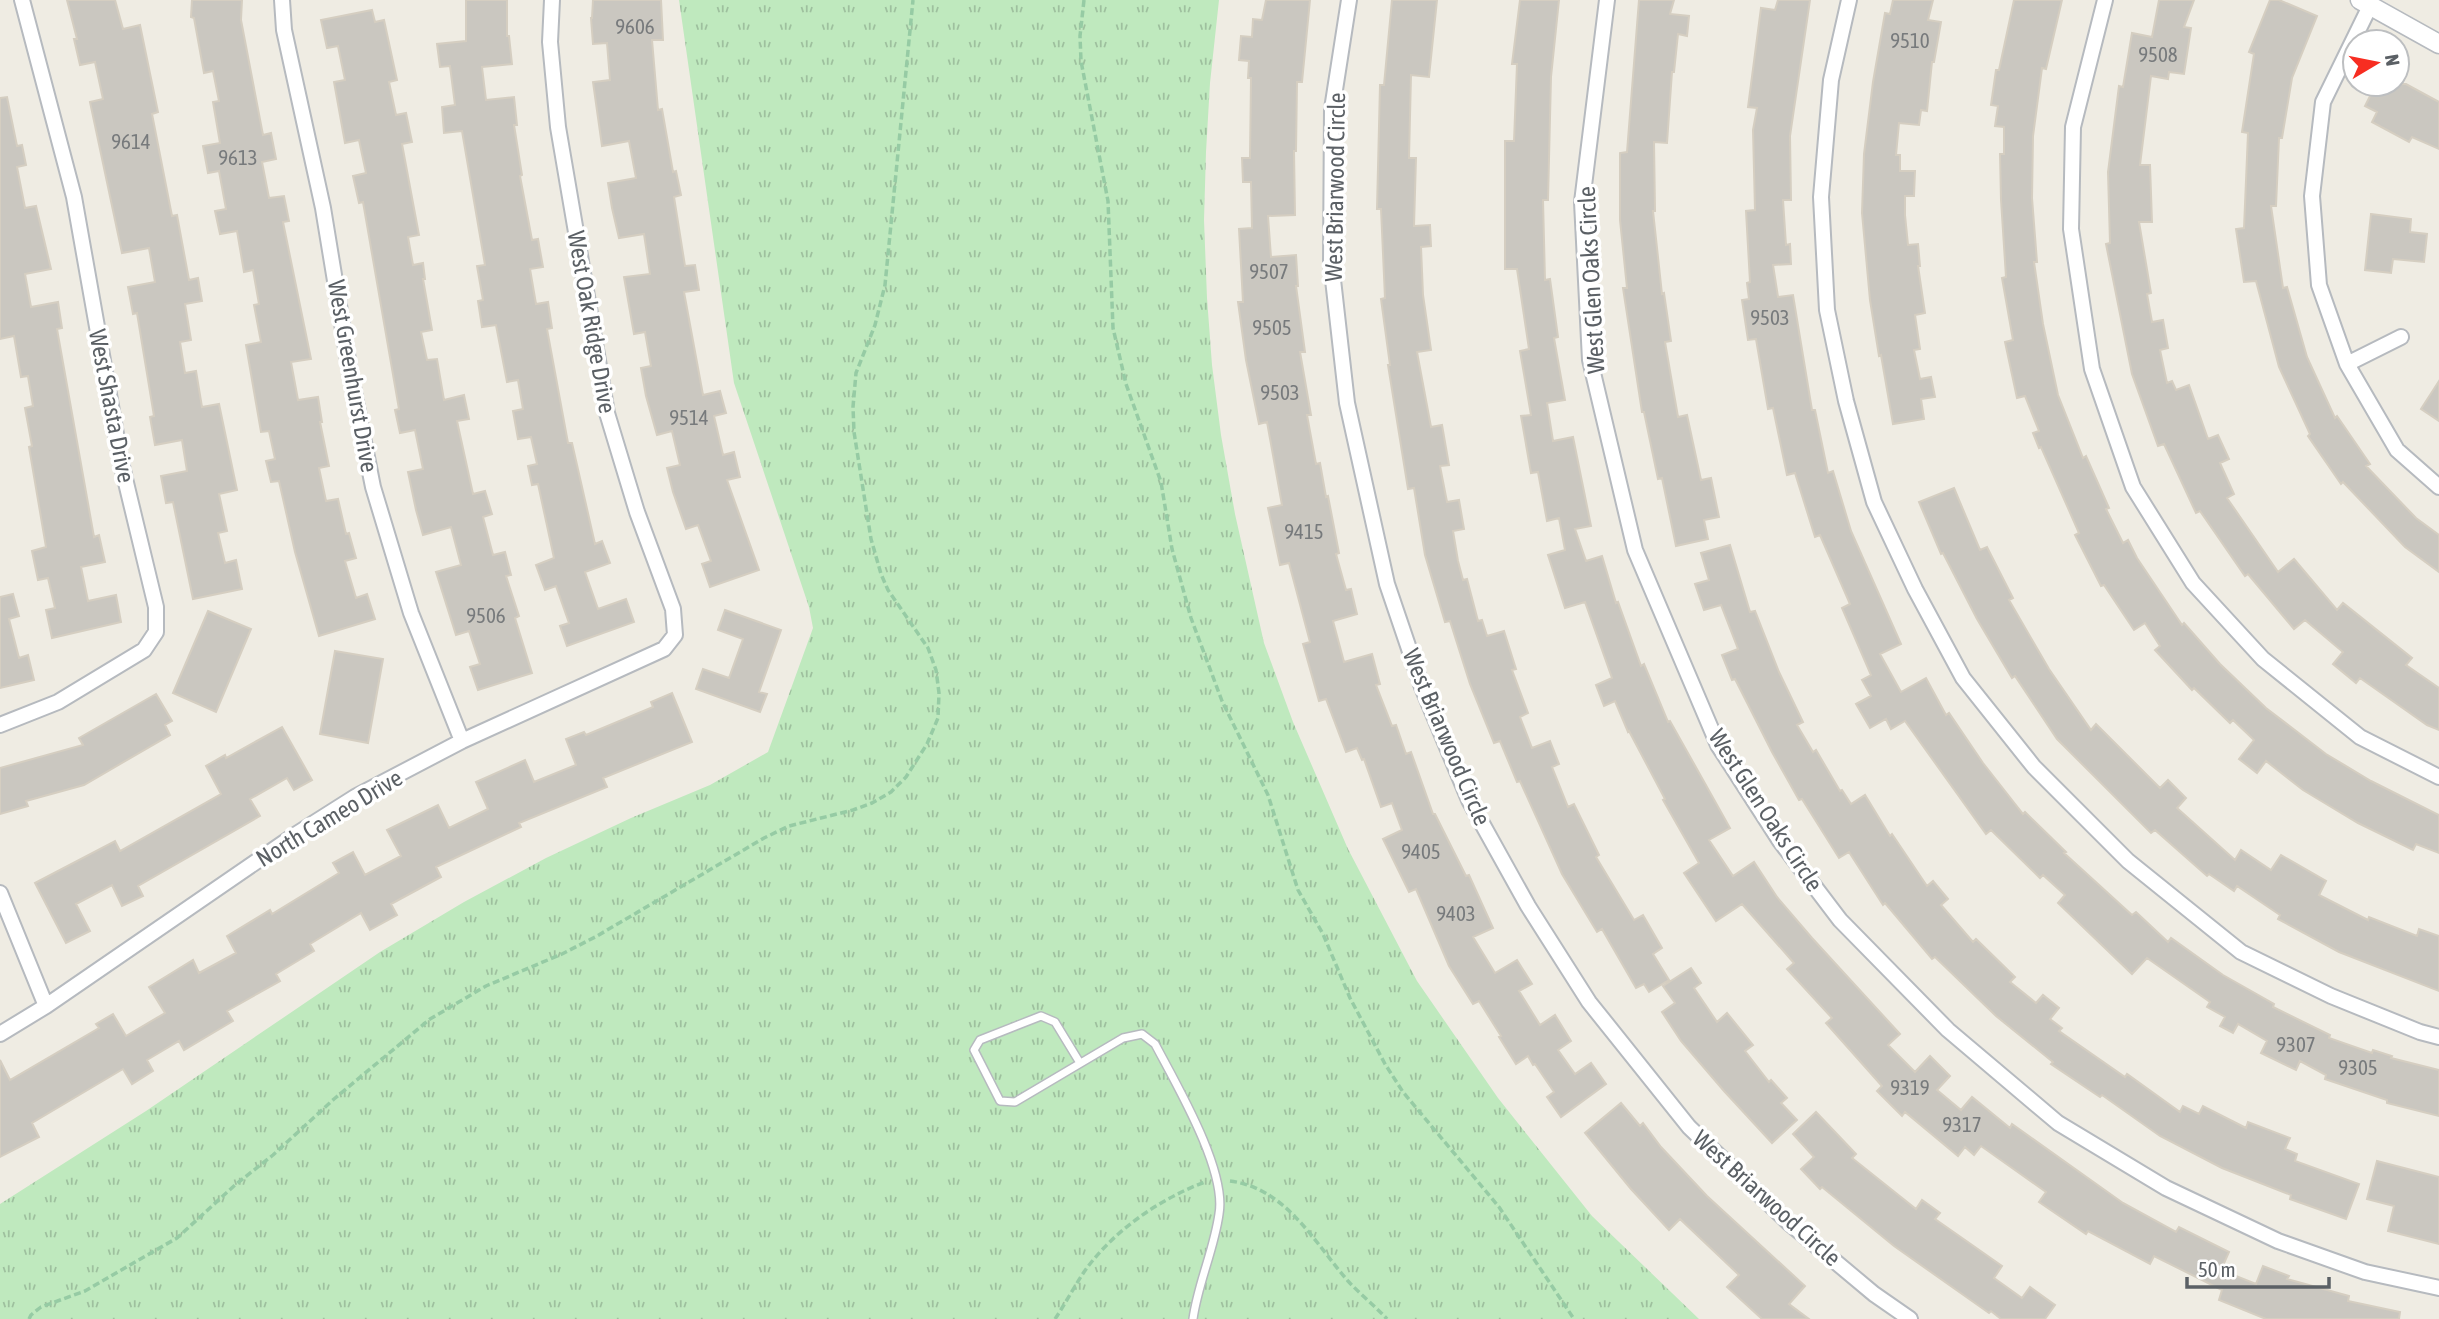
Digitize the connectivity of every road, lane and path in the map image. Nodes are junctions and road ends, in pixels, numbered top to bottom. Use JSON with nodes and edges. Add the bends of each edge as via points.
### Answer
{"nodes":[{"id":1,"x":22,"y":0,"type":"edge"},
{"id":2,"x":282,"y":0,"type":"edge"},
{"id":3,"x":552,"y":0,"type":"edge"},
{"id":4,"x":913,"y":0,"type":"edge"},
{"id":5,"x":1084,"y":0,"type":"edge"},
{"id":6,"x":1349,"y":0,"type":"edge"},
{"id":7,"x":1607,"y":0,"type":"edge"},
{"id":8,"x":1849,"y":0,"type":"edge"},
{"id":9,"x":2105,"y":0,"type":"edge"},
{"id":10,"x":2365,"y":3,"type":"edge"},
{"id":11,"x":2439,"y":44,"type":"edge"},
{"id":12,"x":2401,"y":337,"type":"dead end"},
{"id":13,"x":2347,"y":364,"type":"junction"},
{"id":14,"x":2439,"y":487,"type":"edge"},
{"id":15,"x":675,"y":635,"type":"joint"},
{"id":16,"x":0,"y":725,"type":"edge"},
{"id":17,"x":462,"y":741,"type":"junction"},
{"id":18,"x":2439,"y":777,"type":"edge"},
{"id":19,"x":0,"y":892,"type":"edge"},
{"id":20,"x":46,"y":1006,"type":"junction"},
{"id":21,"x":0,"y":1034,"type":"edge"},
{"id":22,"x":2439,"y":1037,"type":"edge"},
{"id":23,"x":1080,"y":1063,"type":"junction"},
{"id":24,"x":2439,"y":1288,"type":"edge"},
{"id":25,"x":29,"y":1319,"type":"edge"},
{"id":26,"x":1193,"y":1319,"type":"edge"},
{"id":27,"x":1574,"y":1319,"type":"edge"},
{"id":28,"x":1910,"y":1319,"type":"edge"}],
"edges":[{"from":1,"to":16,"type":"street","name":"West Shasta Drive","via":[[74,197],[121,462],[156,607],[156,632],[144,650],[58,702]]},
{"from":2,"to":17,"type":"street","name":"West Greenhurst Drive","via":[[284,30],[323,208],[373,486],[411,614]]},
{"from":3,"to":15,"type":"street","name":"West Oak Ridge Drive","via":[[550,42],[558,127],[607,413],[673,609]]},
{"from":4,"to":25,"type":"path","via":[[886,285],[856,373],[853,407],[871,540],[881,574],[928,648],[936,670],[938,718],[906,777],[872,803],[764,838],[597,936],[486,986],[430,1019],[177,1238],[85,1291],[41,1307]]},
{"from":5,"to":27,"type":"path","via":[[1081,61],[1108,201],[1113,328],[1126,384],[1161,482],[1172,549],[1191,618],[1223,701],[1268,795],[1298,890],[1385,1064],[1499,1207]]},
{"from":6,"to":28,"type":"street","name":"West Briarwood Circle","via":[[1332,109],[1331,262],[1347,403],[1387,584],[1422,687],[1469,800],[1589,1002],[1689,1127],[1788,1222]]},
{"from":7,"to":24,"type":"street","name":"West Glen Oaks Circle","via":[[1582,202],[1590,360],[1635,550],[1718,745],[1780,841],[1840,920],[1948,1030],[2058,1123],[2166,1188],[2278,1241],[2365,1272]]},
{"from":8,"to":22,"type":"street","via":[[1831,80],[1821,197],[1826,310],[1874,502],[1963,678],[2034,767],[2128,861],[2241,952],[2331,996]]},
{"from":9,"to":18,"type":"street","via":[[2073,127],[2071,229],[2092,369],[2133,487],[2193,583],[2263,659],[2360,737]]},
{"from":10,"to":11,"type":"street"},
{"from":10,"to":13,"type":"street","via":[[2323,102],[2312,195],[2319,285]]},
{"from":12,"to":13,"type":"street"},
{"from":13,"to":14,"type":"street","via":[[2397,450]]},
{"from":15,"to":17,"type":"street","name":"North Cameo Drive","via":[[664,649]]},
{"from":17,"to":20,"type":"street","name":"North Cameo Drive","via":[[355,796]]},
{"from":19,"to":20,"type":"street"},
{"from":20,"to":21,"type":"street","name":"North Cameo Drive"},
{"from":23,"to":23,"type":"lane","via":[[1015,1102],[1000,1101],[974,1050],[980,1040],[1041,1017],[1055,1022]]},
{"from":23,"to":26,"type":"lane","via":[[1124,1038],[1142,1034],[1155,1044],[1203,1142],[1216,1180],[1220,1211]]}]}
